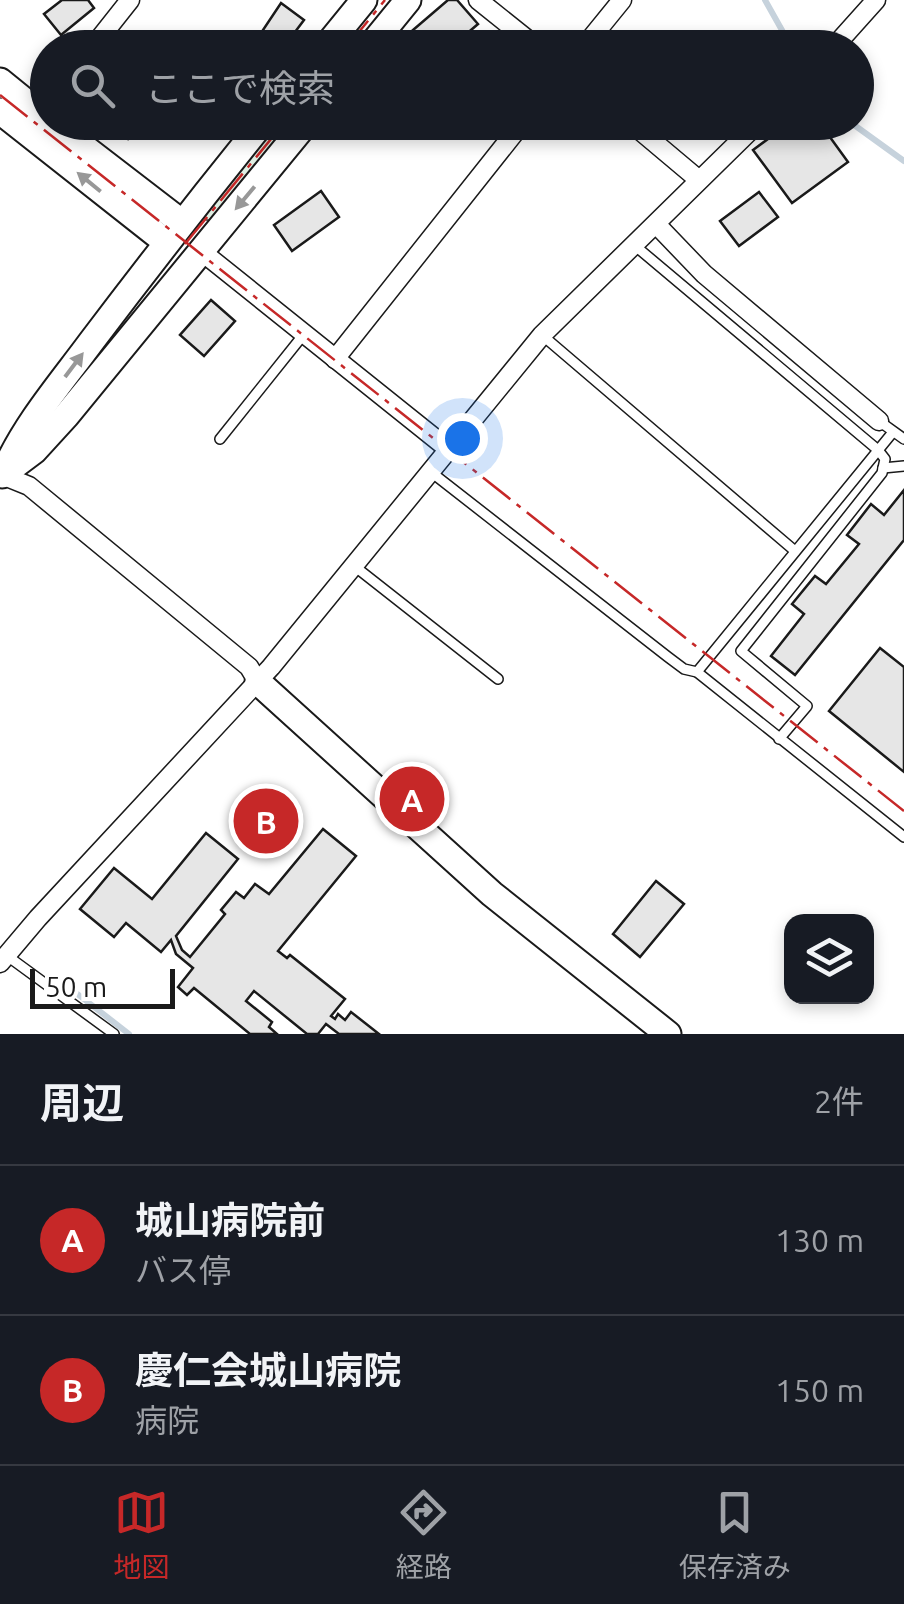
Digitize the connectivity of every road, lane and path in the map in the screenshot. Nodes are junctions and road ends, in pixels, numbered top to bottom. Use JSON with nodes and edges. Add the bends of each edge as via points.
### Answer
{"nodes":[{"id":1,"x":130,"y":0,"type":"edge"},
{"id":2,"x":364,"y":0,"type":"edge"},
{"id":3,"x":408,"y":0,"type":"edge"},
{"id":4,"x":478,"y":0,"type":"edge"},
{"id":5,"x":622,"y":0,"type":"edge"},
{"id":6,"x":876,"y":0,"type":"edge"},
{"id":7,"x":106,"y":30,"type":"edge"},
{"id":8,"x":339,"y":30,"type":"edge"},
{"id":9,"x":384,"y":30,"type":"edge"},
{"id":10,"x":516,"y":30,"type":"edge"},
{"id":11,"x":598,"y":30,"type":"edge"},
{"id":12,"x":849,"y":30,"type":"edge"},
{"id":13,"x":0,"y":81,"type":"edge"},
{"id":14,"x":30,"y":107,"type":"edge"},
{"id":15,"x":0,"y":110,"type":"edge"},
{"id":16,"x":30,"y":116,"type":"edge"},
{"id":17,"x":67,"y":140,"type":"edge"},
{"id":18,"x":248,"y":140,"type":"edge"},
{"id":19,"x":293,"y":140,"type":"edge"},
{"id":20,"x":509,"y":140,"type":"edge"},
{"id":21,"x":652,"y":140,"type":"edge"},
{"id":22,"x":740,"y":140,"type":"edge"},
{"id":23,"x":700,"y":180,"type":"junction"},
{"id":24,"x":656,"y":224,"type":"junction"},
{"id":25,"x":173,"y":233,"type":"junction"},
{"id":26,"x":633,"y":244,"type":"junction"},
{"id":27,"x":200,"y":253,"type":"junction"},
{"id":28,"x":304,"y":334,"type":"junction"},
{"id":29,"x":542,"y":335,"type":"junction"},
{"id":30,"x":335,"y":359,"type":"junction"},
{"id":31,"x":59,"y":405,"type":"junction"},
{"id":32,"x":886,"y":427,"type":"junction"},
{"id":33,"x":220,"y":439,"type":"dead end"},
{"id":34,"x":904,"y":439,"type":"edge"},
{"id":35,"x":446,"y":448,"type":"junction"},
{"id":36,"x":878,"y":450,"type":"junction"},
{"id":37,"x":904,"y":466,"type":"edge"},
{"id":38,"x":883,"y":468,"type":"junction"},
{"id":39,"x":428,"y":471,"type":"junction"},
{"id":40,"x":1,"y":478,"type":"edge"},
{"id":41,"x":795,"y":551,"type":"junction"},
{"id":42,"x":353,"y":565,"type":"junction"},
{"id":43,"x":697,"y":672,"type":"junction"},
{"id":44,"x":498,"y":679,"type":"dead end"},
{"id":45,"x":258,"y":682,"type":"junction"},
{"id":46,"x":779,"y":739,"type":"junction"},
{"id":47,"x":904,"y":837,"type":"edge"},
{"id":48,"x":4,"y":951,"type":"edge"},
{"id":49,"x":114,"y":1034,"type":"edge"},
{"id":50,"x":668,"y":1034,"type":"edge"}],
"edges":[{"from":1,"to":7,"type":"street"},
{"from":2,"to":8,"type":"street"},
{"from":3,"to":9,"type":"street"},
{"from":4,"to":10,"type":"street"},
{"from":5,"to":11,"type":"street"},
{"from":6,"to":12,"type":"street"},
{"from":13,"to":14,"type":"street"},
{"from":15,"to":16,"type":"street"},
{"from":17,"to":25,"type":"street"},
{"from":18,"to":25,"type":"street"},
{"from":19,"to":27,"type":"street","one_way":true},
{"from":20,"to":30,"type":"street"},
{"from":21,"to":23,"type":"street"},
{"from":22,"to":23,"type":"street"},
{"from":23,"to":24,"type":"street"},
{"from":24,"to":26,"type":"street"},
{"from":24,"to":32,"type":"street","via":[[704,274]]},
{"from":25,"to":27,"type":"street"},
{"from":25,"to":27,"type":"street"},
{"from":31,"to":25,"type":"street","one_way":true},
{"from":26,"to":29,"type":"street"},
{"from":26,"to":36,"type":"lane"},
{"from":27,"to":28,"type":"street"},
{"from":27,"to":31,"type":"street"},
{"from":28,"to":30,"type":"street"},
{"from":28,"to":33,"type":"lane"},
{"from":29,"to":35,"type":"street"},
{"from":29,"to":41,"type":"lane"},
{"from":30,"to":35,"type":"street"},
{"from":31,"to":40,"type":"street","via":[[34,451]]},
{"from":32,"to":34,"type":"lane"},
{"from":32,"to":36,"type":"lane"},
{"from":35,"to":39,"type":"street"},
{"from":36,"to":38,"type":"lane"},
{"from":36,"to":41,"type":"lane"},
{"from":37,"to":38,"type":"lane"},
{"from":38,"to":46,"type":"lane","via":[[741,651],[807,706]]},
{"from":39,"to":42,"type":"street"},
{"from":39,"to":43,"type":"lane","via":[[684,669]]},
{"from":40,"to":45,"type":"street","via":[[29,486],[249,667]]},
{"from":41,"to":43,"type":"lane"},
{"from":42,"to":44,"type":"lane"},
{"from":42,"to":45,"type":"street"},
{"from":43,"to":46,"type":"lane"},
{"from":45,"to":48,"type":"street"},
{"from":45,"to":50,"type":"street","via":[[492,894]]},
{"from":46,"to":47,"type":"lane"},
{"from":48,"to":49,"type":"lane"}]}
